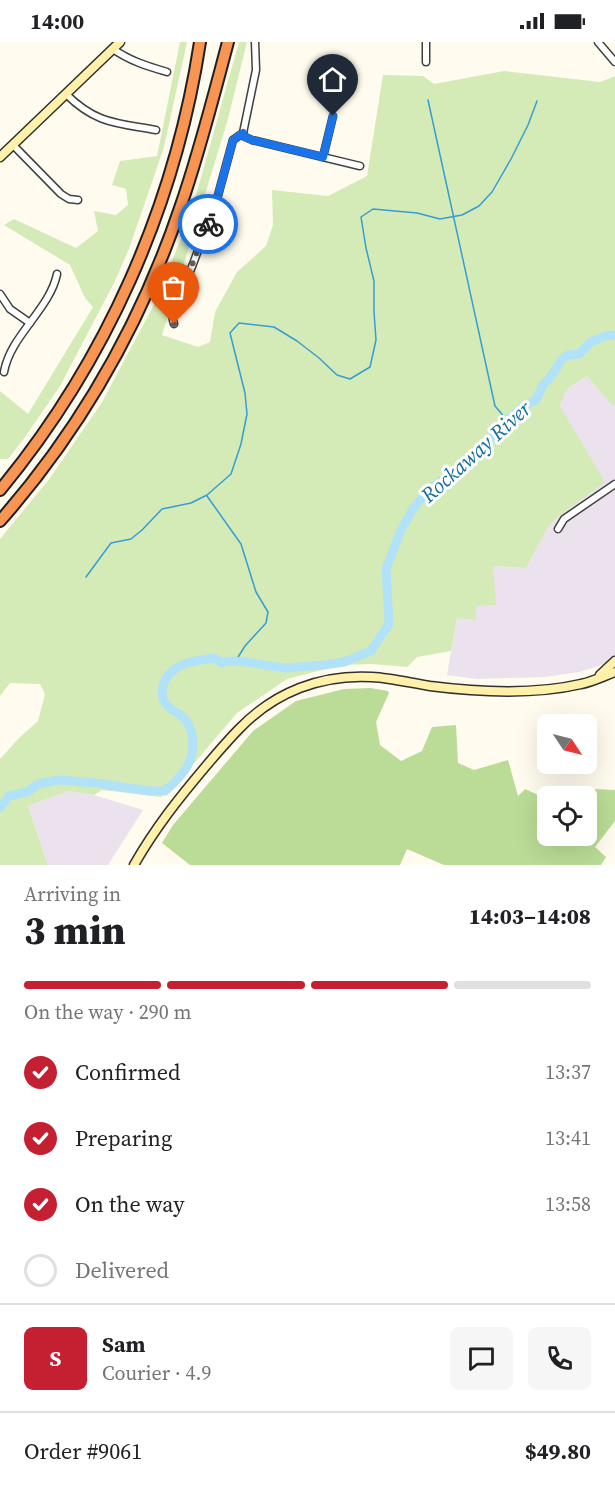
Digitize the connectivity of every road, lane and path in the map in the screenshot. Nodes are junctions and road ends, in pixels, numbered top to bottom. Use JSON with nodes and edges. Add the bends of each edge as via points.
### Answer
{"nodes":[{"id":1,"x":200,"y":42,"type":"edge"},
{"id":2,"x":228,"y":42,"type":"edge"},
{"id":3,"x":255,"y":42,"type":"edge"},
{"id":4,"x":426,"y":42,"type":"edge"},
{"id":5,"x":598,"y":42,"type":"edge"},
{"id":6,"x":116,"y":45,"type":"edge"},
{"id":7,"x":426,"y":62,"type":"dead end"},
{"id":8,"x":615,"y":62,"type":"edge"},
{"id":9,"x":166,"y":72,"type":"dead end"},
{"id":10,"x":66,"y":94,"type":"junction"},
{"id":11,"x":333,"y":116,"type":"dead end"},
{"id":12,"x":156,"y":130,"type":"dead end"},
{"id":13,"x":243,"y":133,"type":"junction"},
{"id":14,"x":13,"y":145,"type":"junction"},
{"id":15,"x":0,"y":157,"type":"edge"},
{"id":16,"x":323,"y":157,"type":"junction"},
{"id":17,"x":360,"y":166,"type":"dead end"},
{"id":18,"x":78,"y":200,"type":"dead end"},
{"id":19,"x":57,"y":274,"type":"dead end"},
{"id":20,"x":0,"y":294,"type":"edge"},
{"id":21,"x":30,"y":323,"type":"junction"},
{"id":22,"x":174,"y":324,"type":"dead end"},
{"id":23,"x":4,"y":372,"type":"dead end"},
{"id":24,"x":615,"y":484,"type":"edge"},
{"id":25,"x":0,"y":490,"type":"edge"},
{"id":26,"x":0,"y":521,"type":"edge"},
{"id":27,"x":558,"y":529,"type":"dead end"},
{"id":28,"x":615,"y":661,"type":"edge"},
{"id":29,"x":615,"y":672,"type":"edge"},
{"id":30,"x":597,"y":679,"type":"junction"},
{"id":31,"x":134,"y":865,"type":"edge"}],
"edges":[{"from":1,"to":25,"type":"highway","via":[[188,108],[168,179],[129,284],[79,379]]},
{"from":2,"to":26,"type":"highway","via":[[180,209],[134,320],[64,440]]},
{"from":3,"to":13,"type":"street","via":[[256,70]]},
{"from":4,"to":7,"type":"street"},
{"from":5,"to":8,"type":"street"},
{"from":6,"to":9,"type":"street","via":[[126,58]]},
{"from":6,"to":10,"type":"main road"},
{"from":10,"to":12,"type":"street","via":[[81,109],[110,122]]},
{"from":10,"to":14,"type":"main road"},
{"from":11,"to":16,"type":"street"},
{"from":13,"to":16,"type":"street","via":[[252,140]]},
{"from":13,"to":22,"type":"street","via":[[231,145],[217,199],[172,316]]},
{"from":14,"to":15,"type":"main road"},
{"from":14,"to":18,"type":"street","via":[[61,194]]},
{"from":16,"to":17,"type":"street"},
{"from":19,"to":21,"type":"street"},
{"from":20,"to":21,"type":"street","via":[[10,309]]},
{"from":21,"to":23,"type":"street","via":[[9,355]]},
{"from":24,"to":27,"type":"street","via":[[564,519]]},
{"from":28,"to":30,"type":"main road"},
{"from":29,"to":30,"type":"main road"},
{"from":30,"to":31,"type":"main road","via":[[567,687],[492,691],[345,677],[290,692],[265,706],[230,738],[175,802]]}]}
